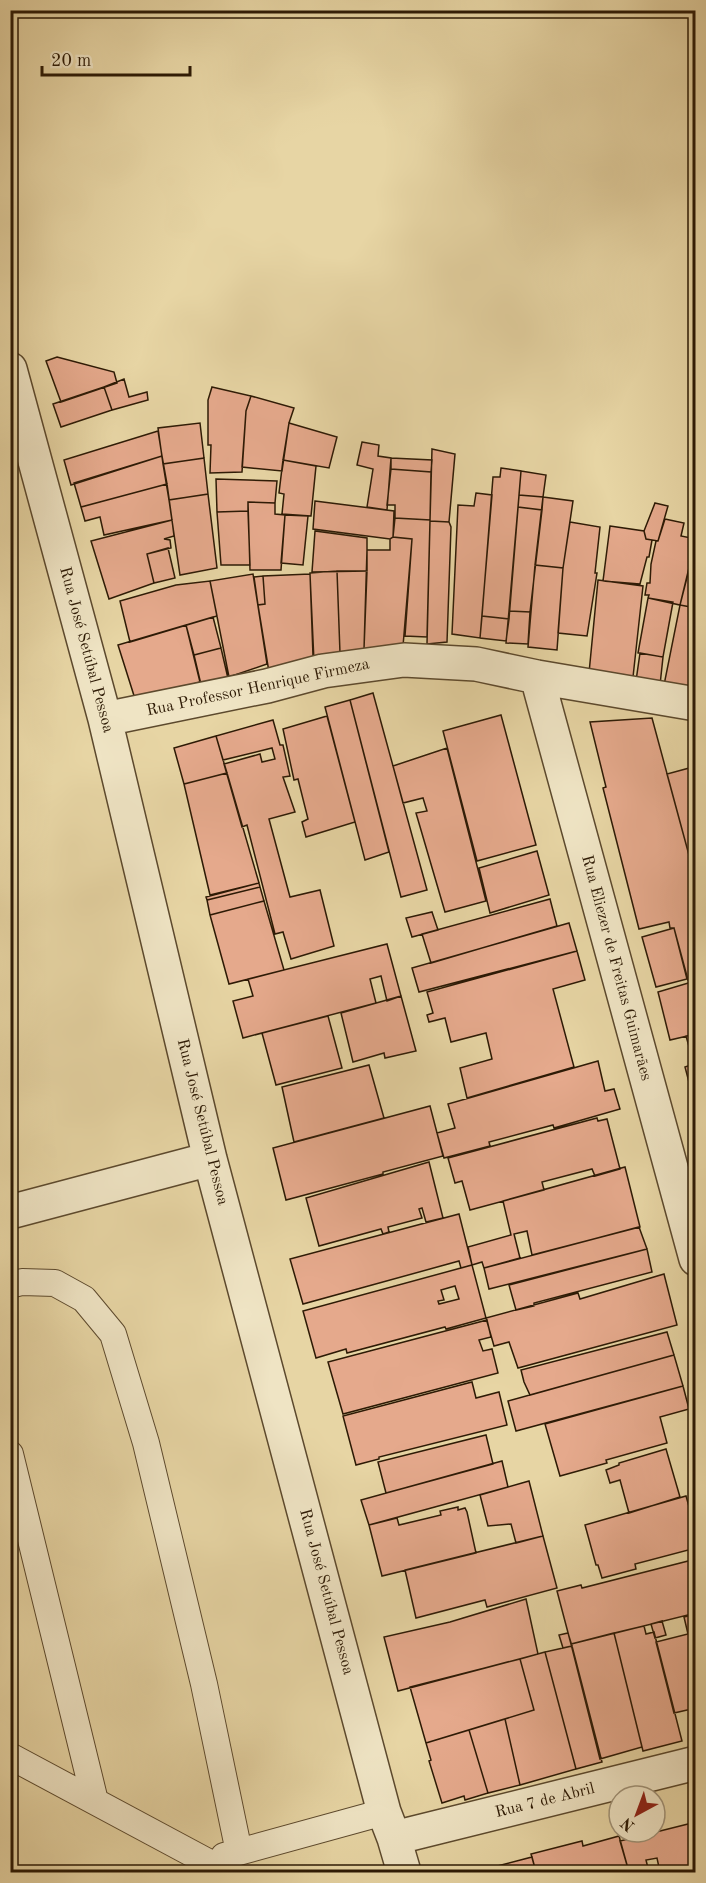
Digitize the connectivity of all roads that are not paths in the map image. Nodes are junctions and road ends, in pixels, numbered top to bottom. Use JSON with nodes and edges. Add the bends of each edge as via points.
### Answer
{"nodes":[{"id":1,"x":10,"y":369,"type":"edge"},
{"id":2,"x":537,"y":677,"type":"junction"},
{"id":3,"x":696,"y":704,"type":"edge"},
{"id":4,"x":105,"y":719,"type":"junction"},
{"id":5,"x":210,"y":1159,"type":"junction"},
{"id":6,"x":10,"y":1212,"type":"edge"},
{"id":7,"x":696,"y":1259,"type":"edge"},
{"id":8,"x":10,"y":1285,"type":"edge"},
{"id":9,"x":10,"y":1454,"type":"edge"},
{"id":10,"x":10,"y":1756,"type":"edge"},
{"id":11,"x":696,"y":1763,"type":"edge"},
{"id":12,"x":94,"y":1801,"type":"junction"},
{"id":13,"x":389,"y":1825,"type":"junction"},
{"id":14,"x":239,"y":1852,"type":"junction"},
{"id":15,"x":201,"y":1867,"type":"edge"},
{"id":16,"x":404,"y":1872,"type":"edge"}],
"edges":[{"from":1,"to":4,"type":"street","name":"Rua José Setúbal Pessoa"},
{"from":2,"to":3,"type":"street","name":"Rua Professor Henrique Firmeza"},
{"from":2,"to":4,"type":"street","name":"Rua Professor Henrique Firmeza","via":[[476,664],[404,660],[323,671]]},
{"from":2,"to":7,"type":"street","name":"Rua Eliezer de Freitas Guimarães"},
{"from":4,"to":5,"type":"street","name":"Rua José Setúbal Pessoa"},
{"from":5,"to":6,"type":"street"},
{"from":5,"to":13,"type":"street","name":"Rua José Setúbal Pessoa"},
{"from":8,"to":14,"type":"lane","via":[[55,1283],[84,1299],[113,1334],[152,1465]]},
{"from":9,"to":12,"type":"lane"},
{"from":10,"to":12,"type":"lane"},
{"from":11,"to":13,"type":"street","name":"Rua 7 de Abril"},
{"from":12,"to":15,"type":"lane"},
{"from":13,"to":14,"type":"lane"},
{"from":13,"to":16,"type":"street","name":"Rua José Setúbal Pessoa"},
{"from":14,"to":15,"type":"lane"}]}
